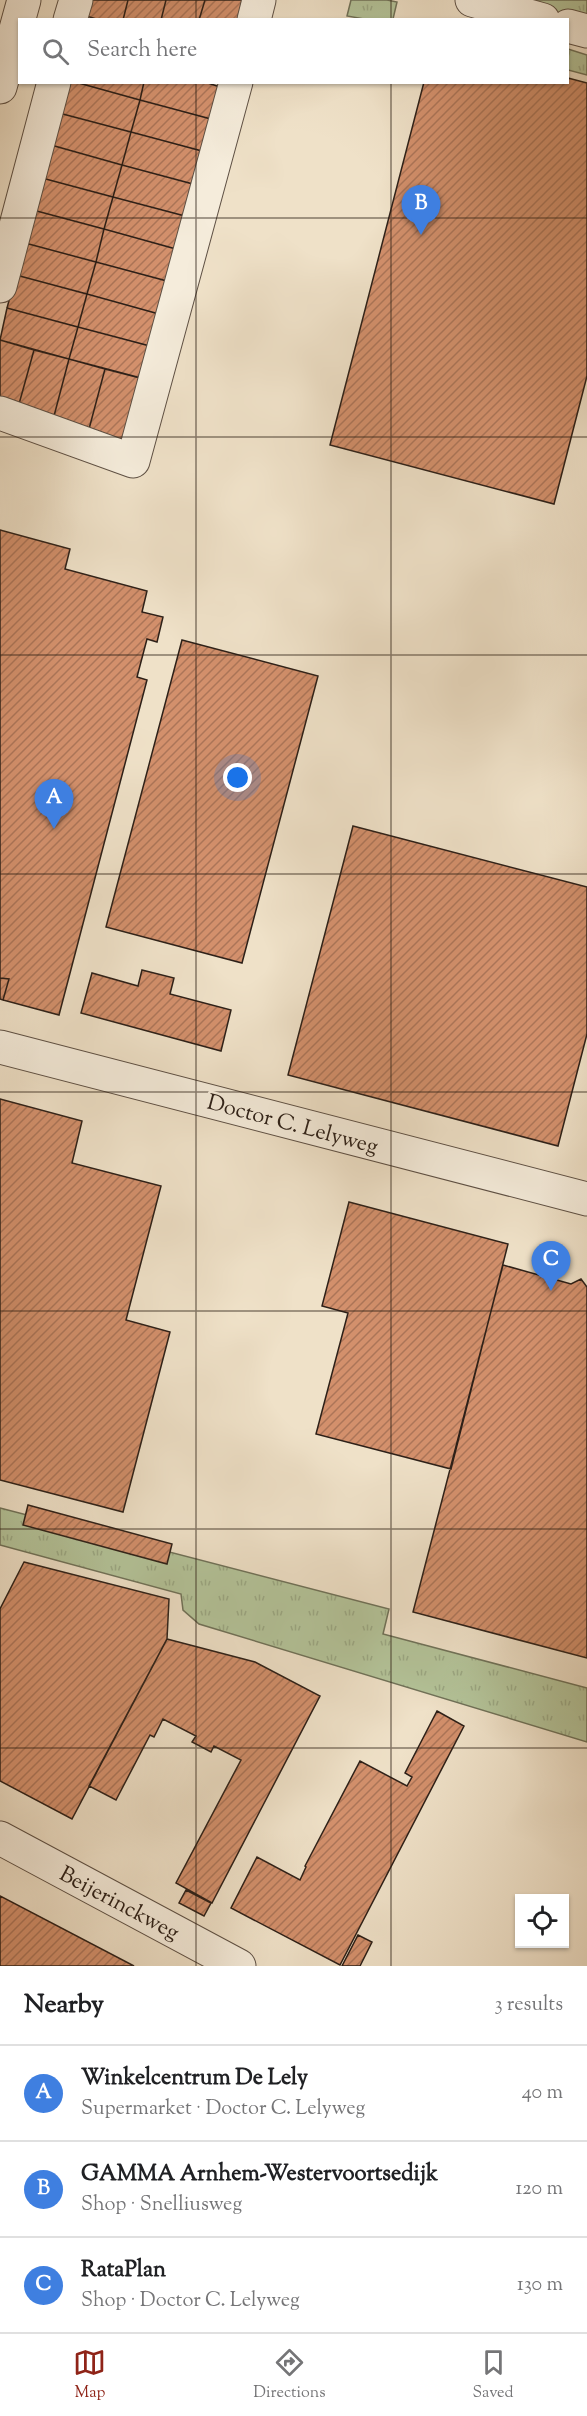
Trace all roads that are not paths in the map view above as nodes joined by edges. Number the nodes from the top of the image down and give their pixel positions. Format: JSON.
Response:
{"nodes":[{"id":1,"x":76,"y":0,"type":"edge"},
{"id":2,"x":259,"y":0,"type":"edge"},
{"id":3,"x":472,"y":0,"type":"edge"},
{"id":4,"x":14,"y":16,"type":"edge"},
{"id":5,"x":71,"y":18,"type":"edge"},
{"id":6,"x":254,"y":18,"type":"edge"},
{"id":7,"x":536,"y":18,"type":"edge"},
{"id":8,"x":569,"y":27,"type":"edge"},
{"id":9,"x":587,"y":32,"type":"edge"},
{"id":10,"x":53,"y":84,"type":"edge"},
{"id":11,"x":235,"y":84,"type":"edge"},
{"id":12,"x":0,"y":87,"type":"edge"},
{"id":13,"x":0,"y":286,"type":"edge"},
{"id":14,"x":0,"y":413,"type":"edge"},
{"id":15,"x":0,"y":1047,"type":"edge"},
{"id":16,"x":587,"y":1199,"type":"edge"},
{"id":17,"x":0,"y":1838,"type":"edge"},
{"id":18,"x":239,"y":1966,"type":"edge"}],
"edges":[{"from":1,"to":5,"type":"street"},
{"from":2,"to":6,"type":"street"},
{"from":3,"to":7,"type":"street"},
{"from":4,"to":12,"type":"street"},
{"from":8,"to":9,"type":"street"},
{"from":10,"to":13,"type":"street"},
{"from":11,"to":14,"type":"street"},
{"from":15,"to":16,"type":"street","name":"Doctor C. Lelyweg"},
{"from":17,"to":18,"type":"street","name":"Beijerinckweg"}]}
